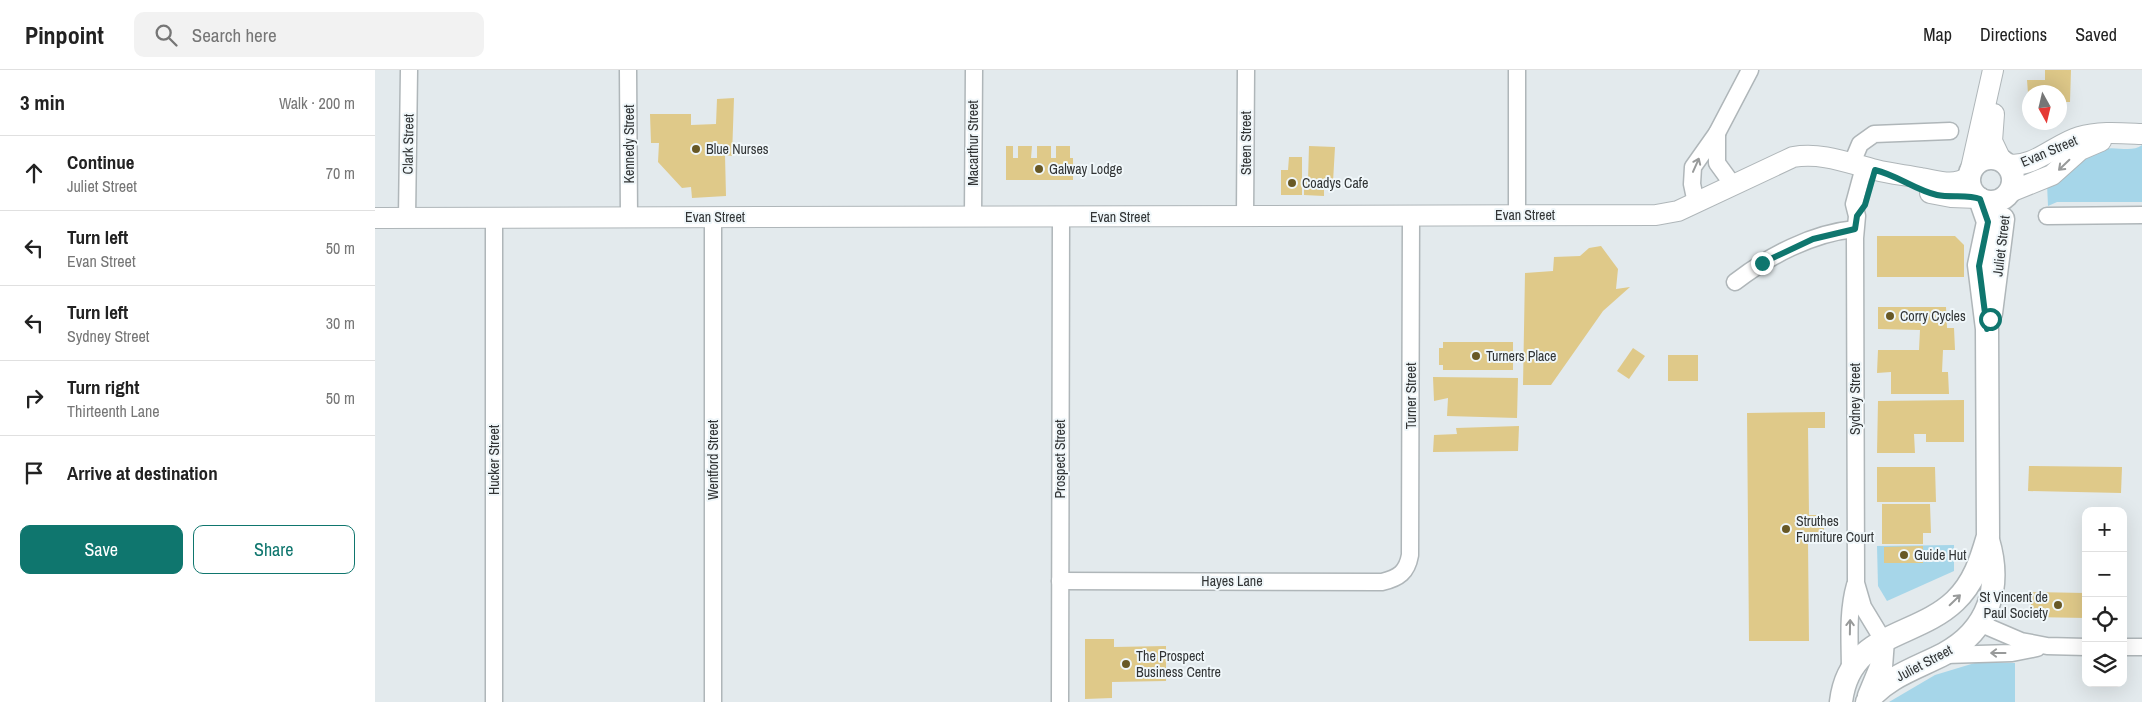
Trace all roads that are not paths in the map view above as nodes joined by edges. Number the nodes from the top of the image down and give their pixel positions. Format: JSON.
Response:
{"nodes":[{"id":1,"x":409,"y":70,"type":"edge"},
{"id":2,"x":628,"y":70,"type":"edge"},
{"id":3,"x":974,"y":70,"type":"edge"},
{"id":4,"x":1246,"y":70,"type":"edge"},
{"id":5,"x":1517,"y":70,"type":"edge"},
{"id":6,"x":1750,"y":70,"type":"edge"},
{"id":7,"x":1994,"y":70,"type":"edge"},
{"id":8,"x":1950,"y":131,"type":"dead end"},
{"id":9,"x":1717,"y":133,"type":"junction"},
{"id":10,"x":2122,"y":134,"type":"junction"},
{"id":11,"x":2142,"y":134,"type":"edge"},
{"id":12,"x":2004,"y":162,"type":"junction"},
{"id":13,"x":1869,"y":168,"type":"junction"},
{"id":14,"x":1969,"y":175,"type":"junction"},
{"id":15,"x":1733,"y":185,"type":"junction"},
{"id":16,"x":2010,"y":192,"type":"junction"},
{"id":17,"x":1979,"y":199,"type":"junction"},
{"id":18,"x":1696,"y":203,"type":"junction"},
{"id":19,"x":973,"y":216,"type":"junction"},
{"id":20,"x":1245,"y":216,"type":"junction"},
{"id":21,"x":1411,"y":216,"type":"junction"},
{"id":22,"x":1517,"y":216,"type":"junction"},
{"id":23,"x":2047,"y":216,"type":"dead end"},
{"id":24,"x":2142,"y":216,"type":"edge"},
{"id":25,"x":494,"y":217,"type":"junction"},
{"id":26,"x":629,"y":217,"type":"junction"},
{"id":27,"x":713,"y":217,"type":"junction"},
{"id":28,"x":1061,"y":217,"type":"junction"},
{"id":29,"x":375,"y":218,"type":"edge"},
{"id":30,"x":407,"y":218,"type":"junction"},
{"id":31,"x":1856,"y":223,"type":"junction"},
{"id":32,"x":1735,"y":282,"type":"dead end"},
{"id":33,"x":1987,"y":329,"type":"junction"},
{"id":34,"x":1987,"y":536,"type":"junction"},
{"id":35,"x":1402,"y":574,"type":"joint"},
{"id":36,"x":1060,"y":581,"type":"junction"},
{"id":37,"x":1856,"y":583,"type":"junction"},
{"id":38,"x":1979,"y":623,"type":"junction"},
{"id":39,"x":1890,"y":637,"type":"junction"},
{"id":40,"x":2047,"y":646,"type":"junction"},
{"id":41,"x":2082,"y":646,"type":"edge"},
{"id":42,"x":2127,"y":647,"type":"edge"},
{"id":43,"x":2142,"y":647,"type":"edge"},
{"id":44,"x":1942,"y":655,"type":"junction"},
{"id":45,"x":1850,"y":672,"type":"junction"},
{"id":46,"x":494,"y":702,"type":"edge"},
{"id":47,"x":713,"y":702,"type":"edge"},
{"id":48,"x":1060,"y":702,"type":"edge"},
{"id":49,"x":1841,"y":702,"type":"edge"},
{"id":50,"x":1866,"y":702,"type":"edge"}],
"edges":[{"from":1,"to":30,"type":"street","name":"Clark Street"},
{"from":2,"to":26,"type":"street","name":"Kennedy Street"},
{"from":3,"to":19,"type":"street","name":"Macarthur Street"},
{"from":4,"to":20,"type":"street","name":"Steen Street"},
{"from":5,"to":22,"type":"street"},
{"from":6,"to":9,"type":"street"},
{"from":7,"to":12,"type":"street"},
{"from":7,"to":14,"type":"street"},
{"from":8,"to":13,"type":"street"},
{"from":9,"to":15,"type":"street"},
{"from":18,"to":9,"type":"street","one_way":true},
{"from":10,"to":11,"type":"street","name":"Evan Street"},
{"from":10,"to":12,"type":"street","name":"Evan Street"},
{"from":10,"to":16,"type":"street","name":"Evan Street","one_way":true},
{"from":12,"to":14,"type":"main road"},
{"from":12,"to":16,"type":"main road"},
{"from":13,"to":14,"type":"street","name":"Evan Street"},
{"from":13,"to":15,"type":"street","name":"Evan Street"},
{"from":13,"to":17,"type":"street","name":"Evan Street"},
{"from":13,"to":31,"type":"street","name":"Sydney Street"},
{"from":14,"to":17,"type":"main road"},
{"from":15,"to":18,"type":"street","name":"Evan Street"},
{"from":16,"to":17,"type":"main road"},
{"from":16,"to":33,"type":"main road","name":"Juliet Street"},
{"from":17,"to":33,"type":"main road","name":"Juliet Street"},
{"from":18,"to":22,"type":"street","name":"Evan Street"},
{"from":19,"to":27,"type":"street","name":"Evan Street"},
{"from":19,"to":28,"type":"street","name":"Evan Street"},
{"from":20,"to":21,"type":"street","name":"Evan Street"},
{"from":20,"to":28,"type":"street","name":"Evan Street"},
{"from":21,"to":22,"type":"street","name":"Evan Street"},
{"from":21,"to":35,"type":"street","name":"Turner Street"},
{"from":23,"to":24,"type":"street"},
{"from":25,"to":26,"type":"street","name":"Evan Street"},
{"from":25,"to":30,"type":"street","name":"Evan Street"},
{"from":25,"to":46,"type":"street","name":"Hucker Street"},
{"from":26,"to":27,"type":"street","name":"Evan Street"},
{"from":27,"to":47,"type":"street","name":"Wentford Street"},
{"from":28,"to":36,"type":"street","name":"Prospect Street"},
{"from":29,"to":30,"type":"street","name":"Evan Street"},
{"from":31,"to":32,"type":"street"},
{"from":31,"to":37,"type":"street","name":"Sydney Street"},
{"from":33,"to":34,"type":"main road","name":"Juliet Street"},
{"from":34,"to":38,"type":"main road","name":"Juliet Street"},
{"from":39,"to":34,"type":"main road","name":"Juliet Street","one_way":true},
{"from":35,"to":36,"type":"street","name":"Hayes Lane"},
{"from":36,"to":48,"type":"street","name":"Prospect Street"},
{"from":37,"to":39,"type":"street"},
{"from":45,"to":37,"type":"street","one_way":true},
{"from":38,"to":39,"type":"main road"},
{"from":38,"to":40,"type":"street"},
{"from":38,"to":44,"type":"main road","name":"Juliet Street"},
{"from":39,"to":45,"type":"main road"},
{"from":39,"to":50,"type":"main road"},
{"from":40,"to":41,"type":"street"},
{"from":40,"to":44,"type":"street","one_way":true},
{"from":42,"to":43,"type":"street"},
{"from":44,"to":50,"type":"main road","name":"Juliet Street"},
{"from":45,"to":49,"type":"main road"}]}
